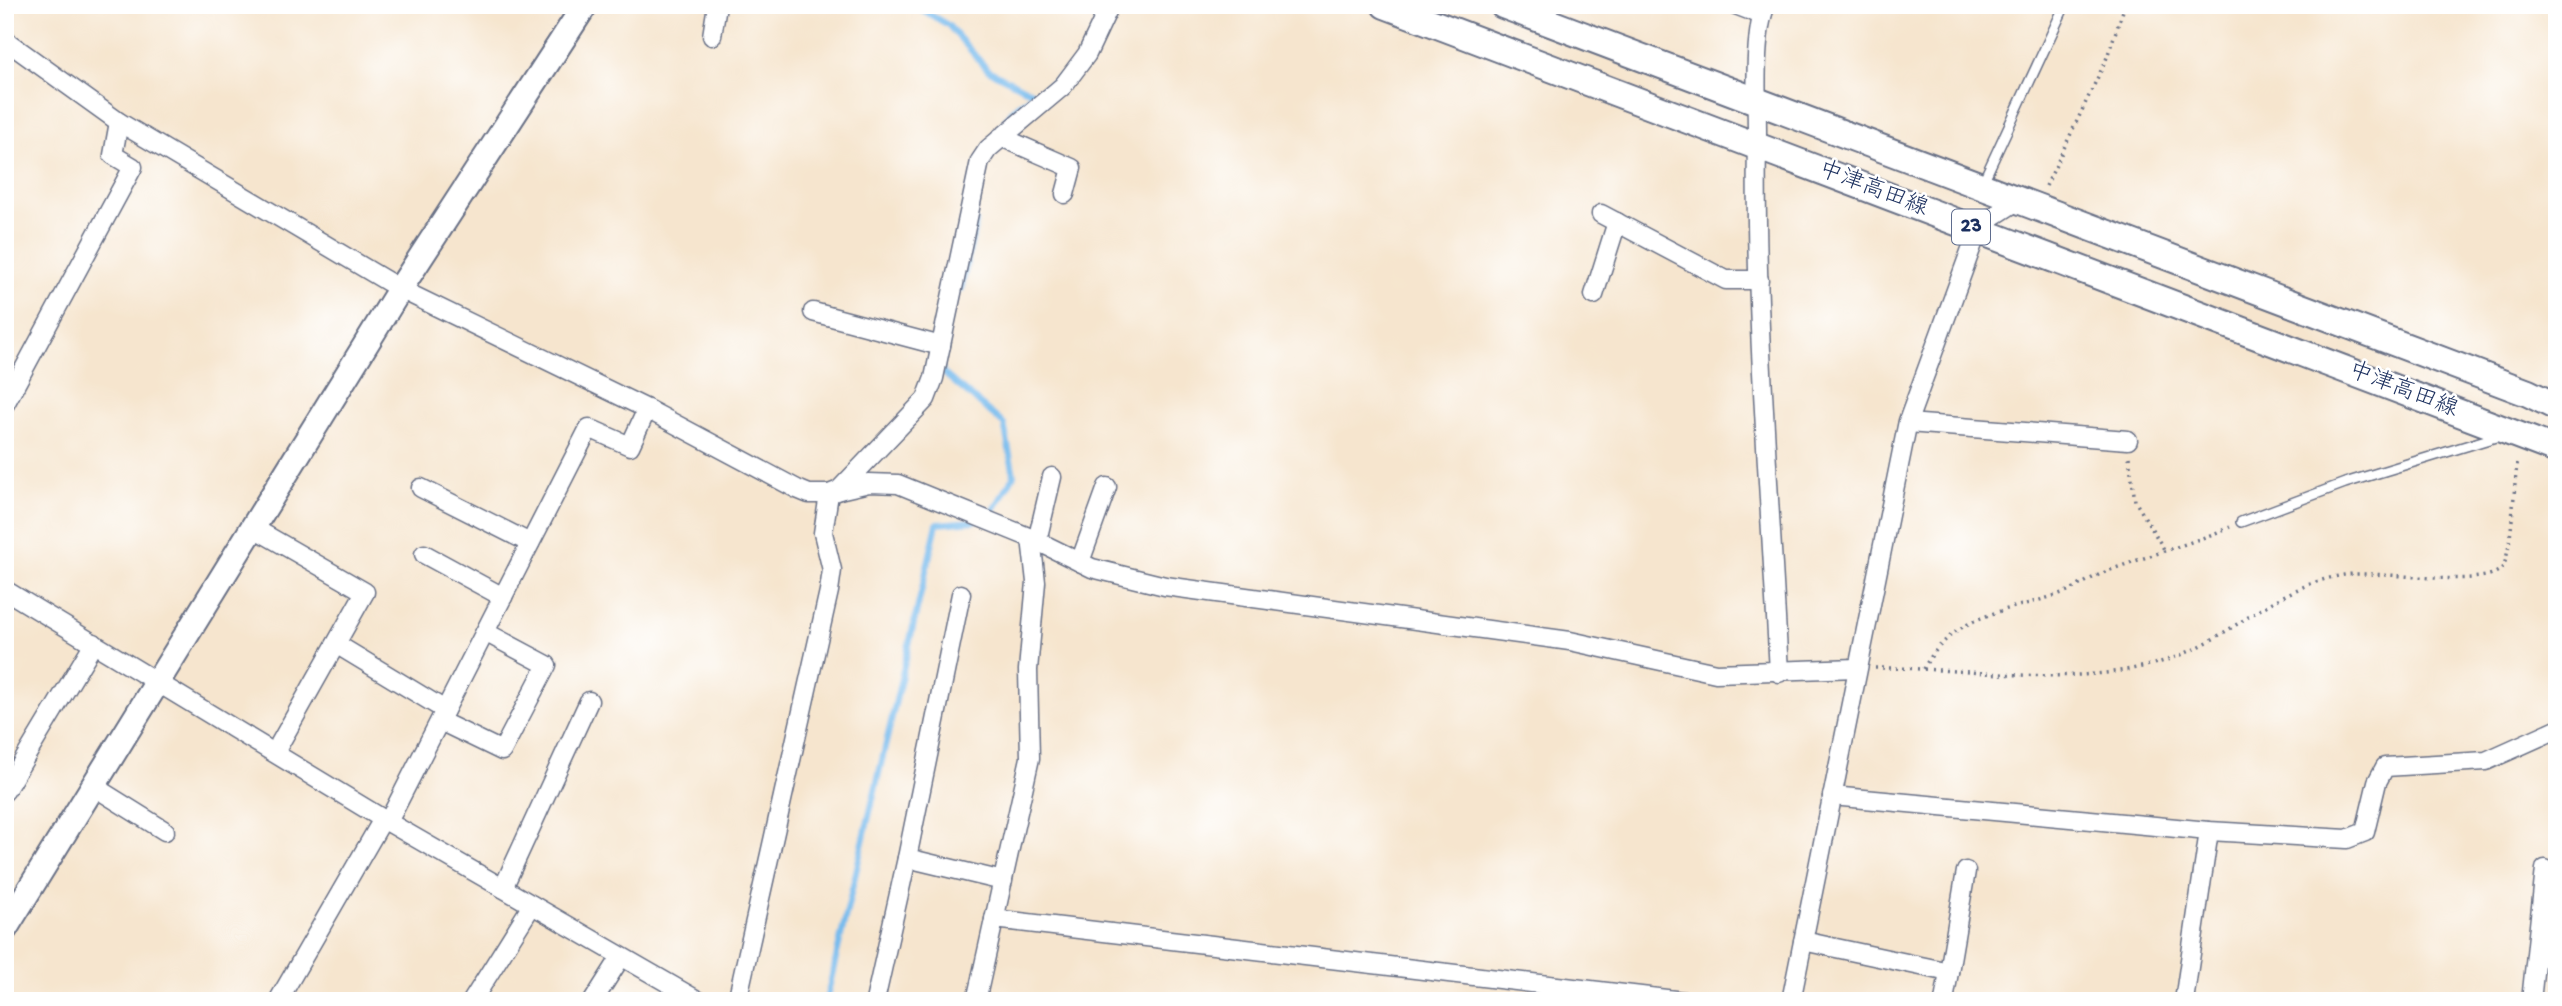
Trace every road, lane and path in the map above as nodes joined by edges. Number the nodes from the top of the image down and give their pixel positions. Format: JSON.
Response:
{"nodes":[{"id":1,"x":716,"y":5,"type":"edge"},
{"id":2,"x":1110,"y":5,"type":"edge"},
{"id":3,"x":1385,"y":5,"type":"edge"},
{"id":4,"x":1503,"y":5,"type":"edge"},
{"id":5,"x":1723,"y":5,"type":"edge"},
{"id":6,"x":2065,"y":5,"type":"edge"},
{"id":7,"x":2125,"y":5,"type":"edge"},
{"id":8,"x":581,"y":7,"type":"edge"},
{"id":9,"x":1764,"y":13,"type":"edge"},
{"id":10,"x":712,"y":36,"type":"dead end"},
{"id":11,"x":5,"y":40,"type":"edge"},
{"id":12,"x":1757,"y":101,"type":"junction"},
{"id":13,"x":119,"y":122,"type":"junction"},
{"id":14,"x":1001,"y":137,"type":"junction"},
{"id":15,"x":1756,"y":146,"type":"junction"},
{"id":16,"x":1982,"y":186,"type":"junction"},
{"id":17,"x":1065,"y":194,"type":"dead end"},
{"id":18,"x":2028,"y":204,"type":"junction"},
{"id":19,"x":1601,"y":214,"type":"dead end"},
{"id":20,"x":1617,"y":222,"type":"junction"},
{"id":21,"x":1978,"y":230,"type":"junction"},
{"id":22,"x":1759,"y":280,"type":"junction"},
{"id":23,"x":400,"y":289,"type":"junction"},
{"id":24,"x":1594,"y":295,"type":"dead end"},
{"id":25,"x":813,"y":312,"type":"dead end"},
{"id":26,"x":941,"y":346,"type":"junction"},
{"id":27,"x":2528,"y":393,"type":"junction"},
{"id":28,"x":2557,"y":402,"type":"edge"},
{"id":29,"x":5,"y":404,"type":"edge"},
{"id":30,"x":2557,"y":407,"type":"edge"},
{"id":31,"x":647,"y":409,"type":"junction"},
{"id":32,"x":1908,"y":423,"type":"junction"},
{"id":33,"x":2518,"y":435,"type":"junction"},
{"id":34,"x":2128,"y":440,"type":"joint"},
{"id":35,"x":878,"y":450,"type":"junction"},
{"id":36,"x":2557,"y":450,"type":"edge"},
{"id":37,"x":1052,"y":477,"type":"dead end"},
{"id":38,"x":898,"y":484,"type":"junction"},
{"id":39,"x":421,"y":488,"type":"dead end"},
{"id":40,"x":1107,"y":488,"type":"dead end"},
{"id":41,"x":834,"y":492,"type":"junction"},
{"id":42,"x":2241,"y":522,"type":"joint"},
{"id":43,"x":252,"y":527,"type":"junction"},
{"id":44,"x":1034,"y":539,"type":"junction"},
{"id":45,"x":530,"y":543,"type":"junction"},
{"id":46,"x":2165,"y":551,"type":"junction"},
{"id":47,"x":424,"y":554,"type":"dead end"},
{"id":48,"x":1080,"y":562,"type":"junction"},
{"id":49,"x":5,"y":590,"type":"edge"},
{"id":50,"x":961,"y":594,"type":"dead end"},
{"id":51,"x":503,"y":597,"type":"junction"},
{"id":52,"x":485,"y":632,"type":"junction"},
{"id":53,"x":94,"y":643,"type":"junction"},
{"id":54,"x":336,"y":644,"type":"junction"},
{"id":55,"x":1857,"y":668,"type":"junction"},
{"id":56,"x":1923,"y":669,"type":"junction"},
{"id":57,"x":1779,"y":673,"type":"junction"},
{"id":58,"x":157,"y":680,"type":"junction"},
{"id":59,"x":589,"y":701,"type":"dead end"},
{"id":60,"x":442,"y":715,"type":"junction"},
{"id":61,"x":2557,"y":729,"type":"edge"},
{"id":62,"x":275,"y":752,"type":"junction"},
{"id":63,"x":93,"y":786,"type":"junction"},
{"id":64,"x":5,"y":791,"type":"edge"},
{"id":65,"x":1832,"y":796,"type":"junction"},
{"id":66,"x":386,"y":820,"type":"junction"},
{"id":67,"x":165,"y":831,"type":"dead end"},
{"id":68,"x":2209,"y":831,"type":"junction"},
{"id":69,"x":907,"y":858,"type":"junction"},
{"id":70,"x":2545,"y":869,"type":"dead end"},
{"id":71,"x":1966,"y":871,"type":"dead end"},
{"id":72,"x":1003,"y":881,"type":"junction"},
{"id":73,"x":503,"y":888,"type":"junction"},
{"id":74,"x":532,"y":905,"type":"junction"},
{"id":75,"x":995,"y":919,"type":"junction"},
{"id":76,"x":5,"y":929,"type":"edge"},
{"id":77,"x":1803,"y":941,"type":"junction"},
{"id":78,"x":621,"y":957,"type":"junction"},
{"id":79,"x":1949,"y":972,"type":"junction"},
{"id":80,"x":278,"y":1001,"type":"edge"},
{"id":81,"x":472,"y":1001,"type":"edge"},
{"id":82,"x":593,"y":1001,"type":"edge"},
{"id":83,"x":699,"y":1001,"type":"edge"},
{"id":84,"x":737,"y":1001,"type":"edge"},
{"id":85,"x":875,"y":1001,"type":"edge"},
{"id":86,"x":976,"y":1001,"type":"edge"},
{"id":87,"x":1683,"y":1001,"type":"edge"},
{"id":88,"x":1791,"y":1001,"type":"edge"},
{"id":89,"x":1944,"y":1001,"type":"edge"},
{"id":90,"x":2184,"y":1001,"type":"edge"},
{"id":91,"x":2531,"y":1001,"type":"edge"}],
"edges":[{"from":1,"to":10,"type":"street"},
{"from":2,"to":14,"type":"street"},
{"from":3,"to":15,"type":"main road","name":"中津高田線","number":"23"},
{"from":4,"to":12,"type":"main road","name":"中津高田線","number":"23"},
{"from":5,"to":9,"type":"lane"},
{"from":6,"to":16,"type":"lane"},
{"from":7,"to":18,"type":"path"},
{"from":8,"to":23,"type":"street"},
{"from":9,"to":12,"type":"street"},
{"from":11,"to":13,"type":"street"},
{"from":12,"to":15,"type":"street"},
{"from":12,"to":16,"type":"main road","name":"中津高田線","number":"23"},
{"from":13,"to":23,"type":"street"},
{"from":13,"to":29,"type":"street"},
{"from":14,"to":17,"type":"street"},
{"from":14,"to":26,"type":"street"},
{"from":15,"to":21,"type":"main road","name":"中津高田線","number":"23"},
{"from":15,"to":22,"type":"street"},
{"from":16,"to":18,"type":"main road","name":"中津高田線","number":"23"},
{"from":18,"to":21,"type":"street"},
{"from":18,"to":27,"type":"main road","name":"中津高田線","number":"23"},
{"from":19,"to":20,"type":"street"},
{"from":20,"to":22,"type":"street"},
{"from":20,"to":24,"type":"street"},
{"from":21,"to":32,"type":"street"},
{"from":21,"to":33,"type":"main road","name":"中津高田線","number":"23"},
{"from":22,"to":57,"type":"street"},
{"from":23,"to":31,"type":"street"},
{"from":23,"to":43,"type":"street"},
{"from":25,"to":26,"type":"street"},
{"from":26,"to":35,"type":"street"},
{"from":27,"to":28,"type":"street"},
{"from":27,"to":30,"type":"main road","name":"中津高田線","number":"23"},
{"from":31,"to":41,"type":"street"},
{"from":31,"to":45,"type":"street"},
{"from":32,"to":34,"type":"street"},
{"from":32,"to":55,"type":"street"},
{"from":33,"to":36,"type":"main road","name":"中津高田線","number":"23"},
{"from":33,"to":42,"type":"lane"},
{"from":33,"to":56,"type":"path"},
{"from":34,"to":46,"type":"path"},
{"from":35,"to":38,"type":"street"},
{"from":35,"to":41,"type":"street"},
{"from":37,"to":44,"type":"street"},
{"from":38,"to":41,"type":"street"},
{"from":38,"to":44,"type":"street"},
{"from":39,"to":45,"type":"street"},
{"from":40,"to":48,"type":"street"},
{"from":41,"to":84,"type":"street"},
{"from":42,"to":46,"type":"path"},
{"from":43,"to":54,"type":"street"},
{"from":43,"to":58,"type":"street"},
{"from":44,"to":48,"type":"street"},
{"from":44,"to":72,"type":"street"},
{"from":45,"to":51,"type":"street"},
{"from":46,"to":56,"type":"path"},
{"from":47,"to":51,"type":"street"},
{"from":48,"to":57,"type":"street"},
{"from":49,"to":53,"type":"street"},
{"from":50,"to":69,"type":"street"},
{"from":51,"to":52,"type":"street"},
{"from":52,"to":60,"type":"street"},
{"from":52,"to":60,"type":"street"},
{"from":53,"to":58,"type":"street"},
{"from":53,"to":64,"type":"street"},
{"from":54,"to":60,"type":"street"},
{"from":54,"to":62,"type":"street"},
{"from":55,"to":56,"type":"path"},
{"from":55,"to":57,"type":"street"},
{"from":55,"to":65,"type":"street"},
{"from":58,"to":62,"type":"street"},
{"from":58,"to":63,"type":"street"},
{"from":59,"to":73,"type":"street"},
{"from":60,"to":66,"type":"street"},
{"from":61,"to":68,"type":"street"},
{"from":62,"to":66,"type":"street"},
{"from":63,"to":67,"type":"street"},
{"from":63,"to":76,"type":"street"},
{"from":65,"to":68,"type":"street"},
{"from":65,"to":77,"type":"street"},
{"from":66,"to":73,"type":"street"},
{"from":66,"to":80,"type":"street"},
{"from":68,"to":90,"type":"street"},
{"from":69,"to":72,"type":"street"},
{"from":69,"to":85,"type":"street"},
{"from":70,"to":91,"type":"street"},
{"from":71,"to":79,"type":"street"},
{"from":72,"to":75,"type":"street"},
{"from":73,"to":74,"type":"street"},
{"from":74,"to":78,"type":"street"},
{"from":74,"to":81,"type":"street"},
{"from":75,"to":86,"type":"street"},
{"from":75,"to":87,"type":"street"},
{"from":77,"to":79,"type":"street"},
{"from":77,"to":88,"type":"street"},
{"from":78,"to":82,"type":"street"},
{"from":78,"to":83,"type":"street"},
{"from":79,"to":89,"type":"street"}]}
